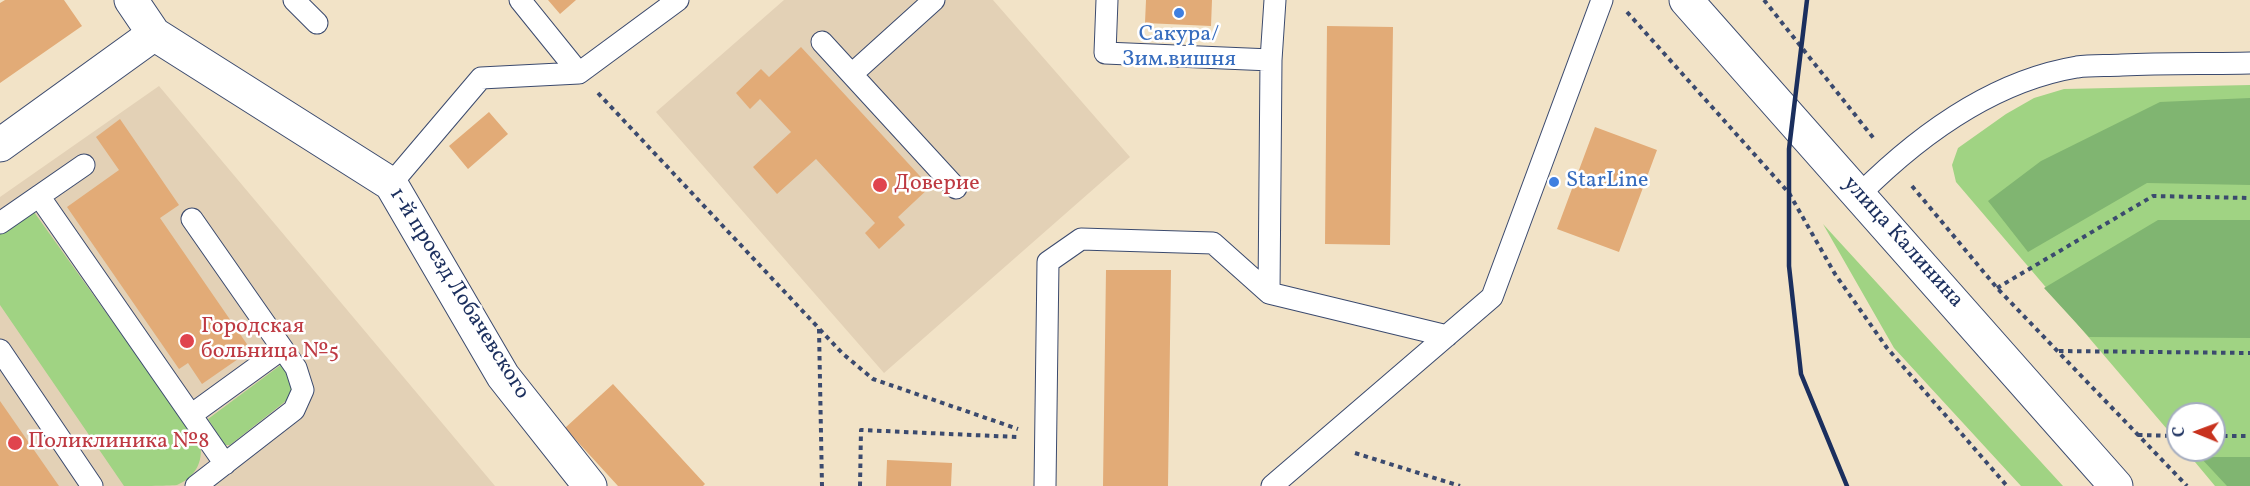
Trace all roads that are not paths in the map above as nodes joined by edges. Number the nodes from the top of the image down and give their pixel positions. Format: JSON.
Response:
{"nodes":[{"id":1,"x":131,"y":0,"type":"edge"},
{"id":2,"x":294,"y":0,"type":"edge"},
{"id":3,"x":520,"y":0,"type":"edge"},
{"id":4,"x":678,"y":0,"type":"edge"},
{"id":5,"x":934,"y":0,"type":"edge"},
{"id":6,"x":1107,"y":0,"type":"edge"},
{"id":7,"x":1275,"y":0,"type":"edge"},
{"id":8,"x":1602,"y":0,"type":"edge"},
{"id":9,"x":1686,"y":0,"type":"edge"},
{"id":10,"x":317,"y":23,"type":"dead end"},
{"id":11,"x":154,"y":34,"type":"junction"},
{"id":12,"x":822,"y":42,"type":"dead end"},
{"id":13,"x":1271,"y":60,"type":"junction"},
{"id":14,"x":2250,"y":63,"type":"edge"},
{"id":15,"x":579,"y":73,"type":"junction"},
{"id":16,"x":852,"y":74,"type":"junction"},
{"id":17,"x":0,"y":145,"type":"edge"},
{"id":18,"x":84,"y":165,"type":"dead end"},
{"id":19,"x":391,"y":184,"type":"junction"},
{"id":20,"x":956,"y":188,"type":"dead end"},
{"id":21,"x":1860,"y":195,"type":"junction"},
{"id":22,"x":39,"y":196,"type":"junction"},
{"id":23,"x":192,"y":219,"type":"dead end"},
{"id":24,"x":0,"y":223,"type":"edge"},
{"id":25,"x":1269,"y":293,"type":"junction"},
{"id":26,"x":1447,"y":336,"type":"junction"},
{"id":27,"x":282,"y":349,"type":"junction"},
{"id":28,"x":0,"y":350,"type":"edge"},
{"id":29,"x":191,"y":415,"type":"junction"},
{"id":30,"x":225,"y":464,"type":"junction"},
{"id":31,"x":92,"y":486,"type":"edge"},
{"id":32,"x":196,"y":486,"type":"edge"},
{"id":33,"x":590,"y":486,"type":"edge"},
{"id":34,"x":1045,"y":486,"type":"edge"},
{"id":35,"x":1272,"y":486,"type":"edge"},
{"id":36,"x":2116,"y":486,"type":"edge"}],
"edges":[{"from":1,"to":11,"type":"street","name":"1-й проезд Лобачевского"},
{"from":2,"to":10,"type":"lane"},
{"from":3,"to":15,"type":"lane"},
{"from":4,"to":15,"type":"lane"},
{"from":5,"to":16,"type":"lane"},
{"from":6,"to":13,"type":"lane"},
{"from":7,"to":13,"type":"lane"},
{"from":8,"to":26,"type":"lane"},
{"from":9,"to":21,"type":"street","name":"улица Калинина"},
{"from":11,"to":17,"type":"street"},
{"from":11,"to":19,"type":"street","name":"1-й проезд Лобачевского"},
{"from":12,"to":16,"type":"lane"},
{"from":13,"to":25,"type":"lane"},
{"from":14,"to":21,"type":"lane"},
{"from":15,"to":19,"type":"lane"},
{"from":16,"to":20,"type":"lane"},
{"from":18,"to":22,"type":"lane"},
{"from":19,"to":33,"type":"street","name":"1-й проезд Лобачевского"},
{"from":21,"to":36,"type":"street","name":"улица Калинина"},
{"from":22,"to":24,"type":"lane"},
{"from":22,"to":29,"type":"lane"},
{"from":23,"to":27,"type":"lane"},
{"from":25,"to":26,"type":"lane"},
{"from":25,"to":34,"type":"lane"},
{"from":26,"to":35,"type":"lane"},
{"from":27,"to":29,"type":"lane"},
{"from":27,"to":30,"type":"lane"},
{"from":28,"to":31,"type":"lane"},
{"from":29,"to":30,"type":"lane"},
{"from":30,"to":32,"type":"lane"}]}
